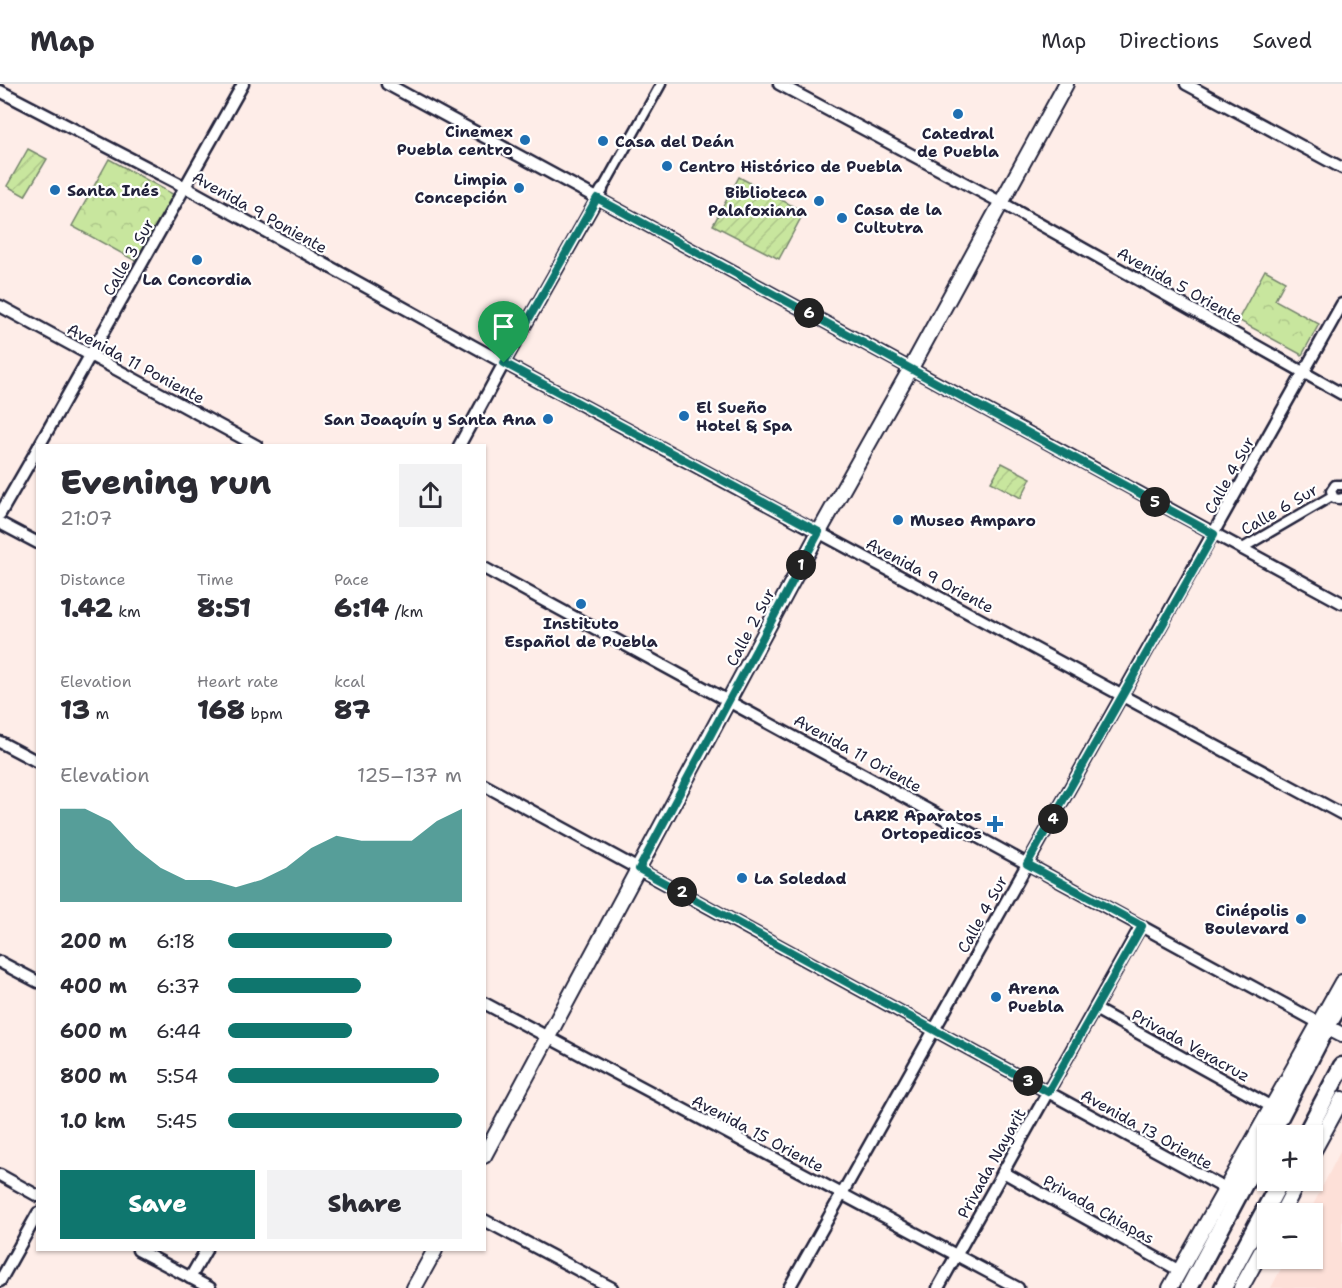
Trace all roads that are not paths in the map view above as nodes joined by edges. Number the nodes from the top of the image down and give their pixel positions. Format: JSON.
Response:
{"nodes":[{"id":1,"x":243,"y":84,"type":"edge"},
{"id":2,"x":387,"y":84,"type":"edge"},
{"id":3,"x":661,"y":84,"type":"edge"},
{"id":4,"x":779,"y":84,"type":"edge"},
{"id":5,"x":1066,"y":84,"type":"edge"},
{"id":6,"x":1186,"y":84,"type":"edge"},
{"id":7,"x":0,"y":91,"type":"edge"},
{"id":8,"x":1342,"y":168,"type":"edge"},
{"id":9,"x":185,"y":188,"type":"junction"},
{"id":10,"x":599,"y":194,"type":"junction"},
{"id":11,"x":1002,"y":203,"type":"junction"},
{"id":12,"x":1342,"y":304,"type":"edge"},
{"id":13,"x":0,"y":306,"type":"edge"},
{"id":14,"x":90,"y":356,"type":"junction"},
{"id":15,"x":504,"y":363,"type":"junction"},
{"id":16,"x":911,"y":368,"type":"junction"},
{"id":17,"x":1304,"y":372,"type":"junction"},
{"id":18,"x":1342,"y":394,"type":"edge"},
{"id":19,"x":40,"y":444,"type":"edge"},
{"id":20,"x":253,"y":444,"type":"edge"},
{"id":21,"x":460,"y":444,"type":"edge"},
{"id":22,"x":36,"y":451,"type":"edge"},
{"id":23,"x":1342,"y":485,"type":"edge"},
{"id":24,"x":1332,"y":496,"type":"junction"},
{"id":25,"x":1342,"y":498,"type":"edge"},
{"id":26,"x":0,"y":514,"type":"edge"},
{"id":27,"x":0,"y":523,"type":"edge"},
{"id":28,"x":819,"y":532,"type":"junction"},
{"id":29,"x":1214,"y":534,"type":"junction"},
{"id":30,"x":36,"y":542,"type":"edge"},
{"id":31,"x":1241,"y":549,"type":"junction"},
{"id":32,"x":486,"y":569,"type":"edge"},
{"id":33,"x":1342,"y":603,"type":"edge"},
{"id":34,"x":1122,"y":695,"type":"junction"},
{"id":35,"x":729,"y":702,"type":"junction"},
{"id":36,"x":0,"y":742,"type":"edge"},
{"id":37,"x":36,"y":761,"type":"edge"},
{"id":38,"x":486,"y":786,"type":"edge"},
{"id":39,"x":1342,"y":813,"type":"edge"},
{"id":40,"x":1027,"y":864,"type":"junction"},
{"id":41,"x":639,"y":869,"type":"junction"},
{"id":42,"x":1142,"y":926,"type":"junction"},
{"id":43,"x":0,"y":962,"type":"edge"},
{"id":44,"x":36,"y":981,"type":"edge"},
{"id":45,"x":1342,"y":982,"type":"edge"},
{"id":46,"x":1342,"y":1001,"type":"edge"},
{"id":47,"x":486,"y":1004,"type":"edge"},
{"id":48,"x":1095,"y":1010,"type":"junction"},
{"id":49,"x":1323,"y":1025,"type":"junction"},
{"id":50,"x":934,"y":1029,"type":"junction"},
{"id":51,"x":1342,"y":1035,"type":"edge"},
{"id":52,"x":548,"y":1038,"type":"junction"},
{"id":53,"x":1342,"y":1066,"type":"edge"},
{"id":54,"x":1048,"y":1092,"type":"junction"},
{"id":55,"x":1342,"y":1099,"type":"edge"},
{"id":56,"x":1272,"y":1107,"type":"junction"},
{"id":57,"x":1274,"y":1125,"type":"edge"},
{"id":58,"x":1311,"y":1125,"type":"edge"},
{"id":59,"x":1323,"y":1134,"type":"edge"},
{"id":60,"x":486,"y":1152,"type":"edge"},
{"id":61,"x":1257,"y":1158,"type":"edge"},
{"id":62,"x":1003,"y":1172,"type":"junction"},
{"id":63,"x":0,"y":1175,"type":"edge"},
{"id":64,"x":1226,"y":1189,"type":"junction"},
{"id":65,"x":1275,"y":1191,"type":"edge"},
{"id":66,"x":842,"y":1194,"type":"junction"},
{"id":67,"x":36,"y":1195,"type":"edge"},
{"id":68,"x":36,"y":1217,"type":"edge"},
{"id":69,"x":486,"y":1221,"type":"edge"},
{"id":70,"x":140,"y":1251,"type":"edge"},
{"id":71,"x":205,"y":1251,"type":"edge"},
{"id":72,"x":434,"y":1251,"type":"edge"},
{"id":73,"x":956,"y":1255,"type":"junction"},
{"id":74,"x":1257,"y":1259,"type":"edge"},
{"id":75,"x":1180,"y":1272,"type":"junction"},
{"id":76,"x":190,"y":1278,"type":"junction"},
{"id":77,"x":0,"y":1281,"type":"edge"},
{"id":78,"x":210,"y":1288,"type":"edge"},
{"id":79,"x":414,"y":1288,"type":"edge"},
{"id":80,"x":612,"y":1288,"type":"edge"},
{"id":81,"x":789,"y":1288,"type":"edge"},
{"id":82,"x":938,"y":1288,"type":"edge"},
{"id":83,"x":1018,"y":1288,"type":"edge"},
{"id":84,"x":1170,"y":1288,"type":"edge"},
{"id":85,"x":1190,"y":1288,"type":"edge"},
{"id":86,"x":1223,"y":1288,"type":"edge"},
{"id":87,"x":1241,"y":1288,"type":"edge"}],
"edges":[{"from":1,"to":9,"type":"street","name":"Calle 3 Sur"},
{"from":2,"to":10,"type":"street"},
{"from":3,"to":10,"type":"street"},
{"from":4,"to":11,"type":"street","name":"Avenida 5 Oriente"},
{"from":5,"to":11,"type":"street","name":"Calle 2 Sur"},
{"from":6,"to":8,"type":"street"},
{"from":7,"to":9,"type":"street","name":"Avenida 9 Poniente"},
{"from":9,"to":14,"type":"street","name":"Calle 3 Sur"},
{"from":9,"to":15,"type":"street","name":"Avenida 9 Poniente"},
{"from":10,"to":15,"type":"street"},
{"from":10,"to":16,"type":"street"},
{"from":11,"to":16,"type":"street","name":"Calle 2 Sur"},
{"from":11,"to":17,"type":"street","name":"Avenida 5 Oriente"},
{"from":12,"to":17,"type":"street","name":"Calle 4 Sur"},
{"from":13,"to":14,"type":"street","name":"Avenida 11 Poniente"},
{"from":14,"to":19,"type":"street","name":"Calle 3 Sur"},
{"from":14,"to":20,"type":"street","name":"Avenida 11 Poniente"},
{"from":15,"to":21,"type":"street"},
{"from":15,"to":28,"type":"street","name":"Avenida 9 Oriente"},
{"from":16,"to":28,"type":"street","name":"Calle 2 Sur"},
{"from":16,"to":29,"type":"street"},
{"from":17,"to":18,"type":"street","name":"Avenida 5 Oriente"},
{"from":17,"to":29,"type":"street","name":"Calle 4 Sur"},
{"from":22,"to":26,"type":"street","name":"Calle 3 Sur"},
{"from":23,"to":24,"type":"street","name":"Calle 6 Sur"},
{"from":24,"to":25,"type":"street","name":"Calle 6 Sur"},
{"from":24,"to":31,"type":"street","name":"Calle 6 Sur"},
{"from":27,"to":30,"type":"street"},
{"from":28,"to":34,"type":"street","name":"Avenida 9 Oriente"},
{"from":28,"to":35,"type":"street","name":"Calle 2 Sur"},
{"from":29,"to":31,"type":"street"},
{"from":29,"to":34,"type":"street","name":"Calle 4 Sur"},
{"from":31,"to":33,"type":"street"},
{"from":32,"to":35,"type":"street","name":"Avenida 11 Oriente"},
{"from":34,"to":39,"type":"street","name":"Avenida 9 Oriente"},
{"from":34,"to":40,"type":"street","name":"Calle 4 Sur"},
{"from":35,"to":40,"type":"street","name":"Avenida 11 Oriente"},
{"from":35,"to":41,"type":"street","name":"Calle 2 Sur"},
{"from":36,"to":37,"type":"street"},
{"from":38,"to":41,"type":"street","name":"Avenida 13 Oriente"},
{"from":40,"to":42,"type":"street","name":"Avenida 11 Oriente"},
{"from":40,"to":50,"type":"street","name":"Calle 4 Sur"},
{"from":41,"to":50,"type":"street","name":"Avenida 13 Oriente"},
{"from":41,"to":52,"type":"street","name":"Calle 2 Sur"},
{"from":42,"to":48,"type":"street","name":"Privada Nayarit"},
{"from":42,"to":49,"type":"street","name":"Avenida 11 Oriente"},
{"from":43,"to":44,"type":"street"},
{"from":45,"to":49,"type":"street"},
{"from":46,"to":49,"type":"main road"},
{"from":47,"to":52,"type":"street","name":"Avenida 15 Oriente"},
{"from":48,"to":54,"type":"street","name":"Privada Nayarit"},
{"from":48,"to":56,"type":"street","name":"Privada Veracruz"},
{"from":49,"to":51,"type":"street","name":"Avenida 11 Oriente"},
{"from":49,"to":56,"type":"street"},
{"from":49,"to":57,"type":"main road"},
{"from":50,"to":54,"type":"street","name":"Avenida 13 Oriente"},
{"from":50,"to":66,"type":"street","name":"Calle 4 Sur"},
{"from":52,"to":60,"type":"street","name":"Calle 2 Sur"},
{"from":52,"to":66,"type":"street","name":"Avenida 15 Oriente"},
{"from":53,"to":58,"type":"main road"},
{"from":54,"to":62,"type":"street","name":"Privada Nayarit"},
{"from":54,"to":64,"type":"street","name":"Avenida 13 Oriente"},
{"from":55,"to":59,"type":"street"},
{"from":56,"to":64,"type":"street"},
{"from":61,"to":85,"type":"main road"},
{"from":62,"to":73,"type":"street","name":"Privada Nayarit"},
{"from":62,"to":75,"type":"street","name":"Privada Chiapas"},
{"from":63,"to":67,"type":"street"},
{"from":64,"to":75,"type":"street"},
{"from":65,"to":86,"type":"main road"},
{"from":66,"to":73,"type":"street","name":"Avenida 15 Oriente"},
{"from":66,"to":81,"type":"street","name":"Calle 4 Sur"},
{"from":68,"to":77,"type":"street"},
{"from":69,"to":80,"type":"street"},
{"from":70,"to":76,"type":"street"},
{"from":71,"to":76,"type":"street"},
{"from":72,"to":79,"type":"street"},
{"from":73,"to":82,"type":"street","name":"Privada Nayarit"},
{"from":73,"to":83,"type":"street","name":"Avenida 15 Oriente"},
{"from":74,"to":87,"type":"street"},
{"from":75,"to":84,"type":"street"},
{"from":76,"to":78,"type":"street"}]}
